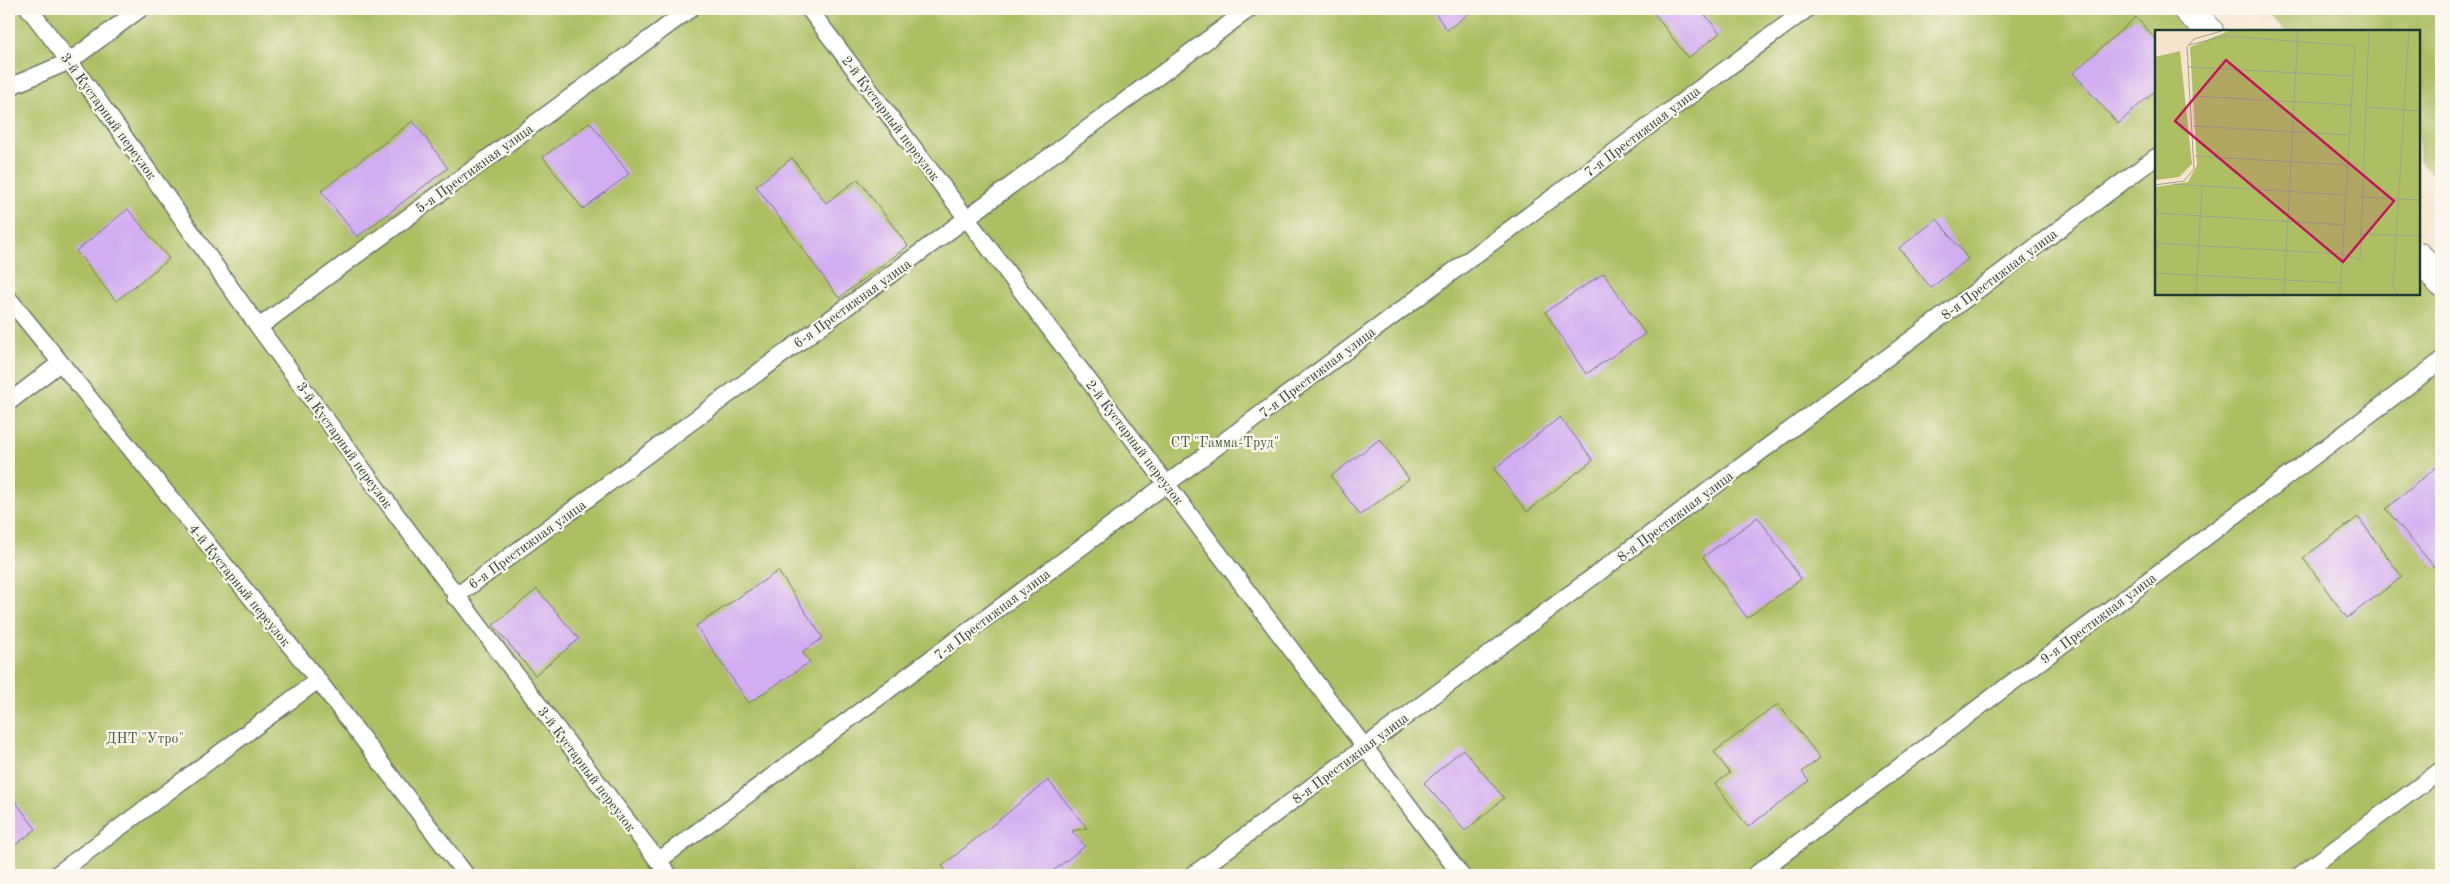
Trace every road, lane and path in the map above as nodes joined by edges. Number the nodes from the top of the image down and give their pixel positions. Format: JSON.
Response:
{"nodes":[{"id":1,"x":29,"y":9,"type":"edge"},
{"id":2,"x":140,"y":9,"type":"edge"},
{"id":3,"x":690,"y":9,"type":"edge"},
{"id":4,"x":809,"y":9,"type":"edge"},
{"id":5,"x":1249,"y":9,"type":"edge"},
{"id":6,"x":1807,"y":9,"type":"edge"},
{"id":7,"x":2187,"y":9,"type":"edge"},
{"id":8,"x":2208,"y":30,"type":"edge"},
{"id":9,"x":70,"y":61,"type":"junction"},
{"id":10,"x":9,"y":87,"type":"edge"},
{"id":11,"x":2155,"y":158,"type":"edge"},
{"id":12,"x":967,"y":218,"type":"junction"},
{"id":13,"x":2420,"y":258,"type":"edge"},
{"id":14,"x":2441,"y":282,"type":"edge"},
{"id":15,"x":9,"y":299,"type":"edge"},
{"id":16,"x":259,"y":327,"type":"junction"},
{"id":17,"x":2441,"y":361,"type":"edge"},
{"id":18,"x":60,"y":362,"type":"junction"},
{"id":19,"x":9,"y":402,"type":"edge"},
{"id":20,"x":1166,"y":484,"type":"junction"},
{"id":21,"x":455,"y":597,"type":"junction"},
{"id":22,"x":318,"y":680,"type":"junction"},
{"id":23,"x":1364,"y":748,"type":"junction"},
{"id":24,"x":2441,"y":770,"type":"edge"},
{"id":25,"x":658,"y":861,"type":"junction"},
{"id":26,"x":56,"y":875,"type":"edge"},
{"id":27,"x":466,"y":875,"type":"edge"},
{"id":28,"x":669,"y":875,"type":"edge"},
{"id":29,"x":1194,"y":875,"type":"edge"},
{"id":30,"x":1461,"y":875,"type":"edge"},
{"id":31,"x":1755,"y":875,"type":"edge"},
{"id":32,"x":2300,"y":875,"type":"edge"}],
"edges":[{"from":1,"to":9,"type":"lane","name":"3-й Кустарный переулок"},
{"from":2,"to":9,"type":"lane"},
{"from":3,"to":16,"type":"lane","name":"5-я Престижная улица"},
{"from":4,"to":12,"type":"lane","name":"2-й Кустарный переулок"},
{"from":5,"to":12,"type":"lane","name":"6-я Престижная улица"},
{"from":6,"to":20,"type":"lane","name":"7-я Престижная улица"},
{"from":7,"to":8,"type":"street"},
{"from":9,"to":10,"type":"lane"},
{"from":9,"to":16,"type":"lane","name":"3-й Кустарный переулок"},
{"from":11,"to":23,"type":"lane","name":"8-я Престижная улица"},
{"from":12,"to":20,"type":"lane","name":"2-й Кустарный переулок"},
{"from":12,"to":21,"type":"lane","name":"6-я Престижная улица"},
{"from":13,"to":14,"type":"street"},
{"from":15,"to":18,"type":"lane","name":"4-й Кустарный переулок"},
{"from":16,"to":21,"type":"lane","name":"3-й Кустарный переулок"},
{"from":17,"to":31,"type":"lane","name":"9-я Престижная улица"},
{"from":18,"to":19,"type":"lane"},
{"from":18,"to":22,"type":"lane","name":"4-й Кустарный переулок"},
{"from":20,"to":23,"type":"lane","name":"2-й Кустарный переулок"},
{"from":20,"to":25,"type":"lane","name":"7-я Престижная улица"},
{"from":21,"to":25,"type":"lane","name":"3-й Кустарный переулок"},
{"from":22,"to":26,"type":"lane"},
{"from":22,"to":27,"type":"lane","name":"4-й Кустарный переулок"},
{"from":23,"to":29,"type":"lane","name":"8-я Престижная улица"},
{"from":23,"to":30,"type":"lane","name":"2-й Кустарный переулок"},
{"from":24,"to":32,"type":"lane"},
{"from":25,"to":28,"type":"lane","name":"3-й Кустарный переулок"}]}
